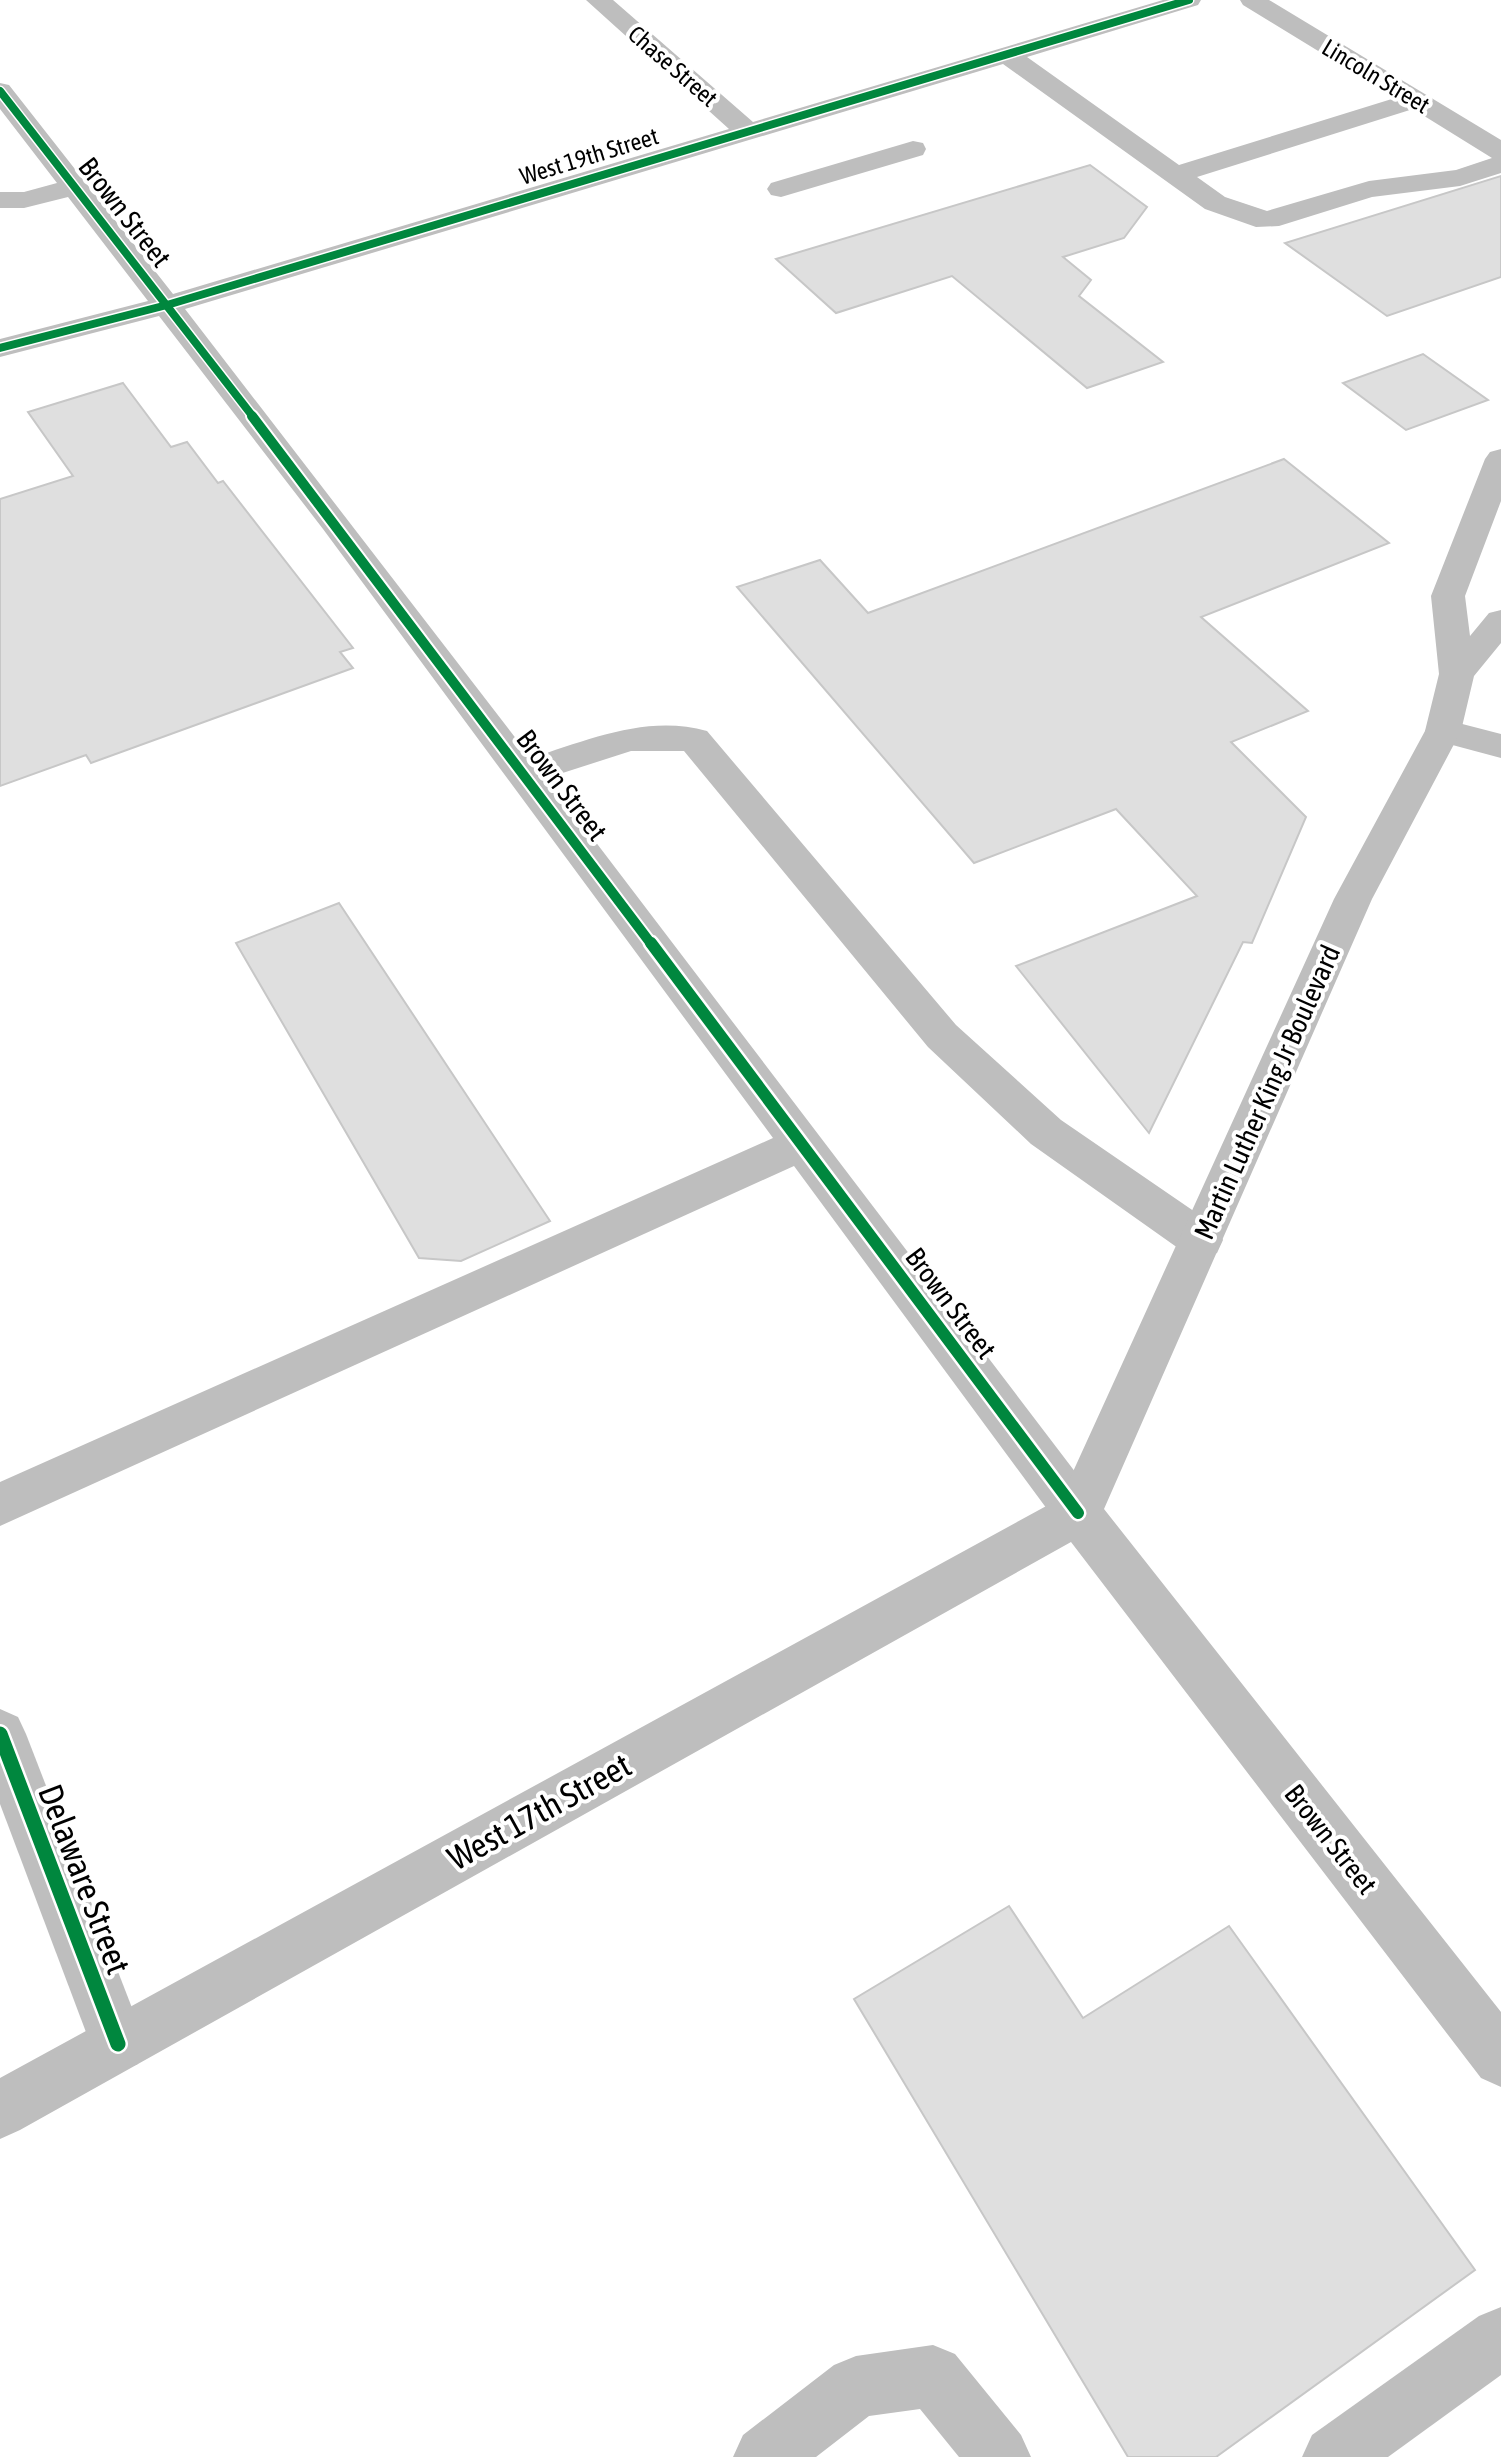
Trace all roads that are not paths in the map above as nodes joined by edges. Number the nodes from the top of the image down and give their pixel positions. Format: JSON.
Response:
{"nodes":[{"id":1,"x":598,"y":0,"type":"edge"},
{"id":2,"x":1189,"y":0,"type":"edge"},
{"id":3,"x":1252,"y":0,"type":"edge"},
{"id":4,"x":1008,"y":55,"type":"junction"},
{"id":5,"x":0,"y":91,"type":"edge"},
{"id":6,"x":1416,"y":100,"type":"junction"},
{"id":7,"x":760,"y":128,"type":"junction"},
{"id":8,"x":913,"y":149,"type":"dead end"},
{"id":9,"x":1501,"y":152,"type":"edge"},
{"id":10,"x":1501,"y":164,"type":"edge"},
{"id":11,"x":832,"y":173,"type":"junction"},
{"id":12,"x":1175,"y":175,"type":"junction"},
{"id":13,"x":75,"y":187,"type":"junction"},
{"id":14,"x":781,"y":189,"type":"dead end"},
{"id":15,"x":8,"y":205,"type":"edge"},
{"id":16,"x":167,"y":305,"type":"junction"},
{"id":17,"x":0,"y":348,"type":"edge"},
{"id":18,"x":1501,"y":459,"type":"edge"},
{"id":19,"x":1501,"y":621,"type":"edge"},
{"id":20,"x":1457,"y":674,"type":"junction"},
{"id":21,"x":1443,"y":731,"type":"junction"},
{"id":22,"x":1501,"y":746,"type":"edge"},
{"id":23,"x":523,"y":773,"type":"junction"},
{"id":24,"x":802,"y":1144,"type":"junction"},
{"id":25,"x":1201,"y":1240,"type":"junction"},
{"id":26,"x":0,"y":1505,"type":"edge"},
{"id":27,"x":1078,"y":1513,"type":"junction"},
{"id":28,"x":0,"y":1734,"type":"edge"},
{"id":29,"x":118,"y":2044,"type":"junction"},
{"id":30,"x":1501,"y":2058,"type":"edge"},
{"id":31,"x":0,"y":2110,"type":"edge"},
{"id":32,"x":1501,"y":2338,"type":"edge"},
{"id":33,"x":765,"y":2457,"type":"edge"},
{"id":34,"x":999,"y":2457,"type":"edge"},
{"id":35,"x":1334,"y":2457,"type":"edge"}],
"edges":[{"from":1,"to":7,"type":"street","name":"Chase Street"},
{"from":2,"to":4,"type":"street","name":"West 19th Street"},
{"from":3,"to":6,"type":"street","name":"Lincoln Street"},
{"from":4,"to":7,"type":"street","name":"West 19th Street"},
{"from":4,"to":12,"type":"street"},
{"from":5,"to":13,"type":"street","name":"Brown Street"},
{"from":6,"to":9,"type":"street","name":"Lincoln Street"},
{"from":6,"to":12,"type":"street"},
{"from":7,"to":11,"type":"street","name":"Chase Street"},
{"from":7,"to":16,"type":"street","name":"West 19th Street"},
{"from":8,"to":11,"type":"street"},
{"from":10,"to":12,"type":"street"},
{"from":11,"to":14,"type":"street"},
{"from":13,"to":15,"type":"street"},
{"from":13,"to":16,"type":"street","name":"Brown Street"},
{"from":16,"to":17,"type":"street","name":"West 19th Street"},
{"from":16,"to":23,"type":"street","name":"Brown Street"},
{"from":18,"to":20,"type":"street","name":"Martin Luther King Jr Boulevard"},
{"from":19,"to":20,"type":"street","name":"Martin Luther King Jr Boulevard"},
{"from":20,"to":21,"type":"street","name":"Martin Luther King Jr Boulevard"},
{"from":21,"to":22,"type":"street"},
{"from":21,"to":25,"type":"street","name":"Martin Luther King Jr Boulevard"},
{"from":23,"to":24,"type":"street","name":"Brown Street"},
{"from":23,"to":25,"type":"street"},
{"from":24,"to":26,"type":"street"},
{"from":24,"to":27,"type":"street","name":"Brown Street"},
{"from":25,"to":27,"type":"street","name":"Martin Luther King Jr Boulevard"},
{"from":27,"to":29,"type":"street","name":"West 17th Street"},
{"from":27,"to":30,"type":"street","name":"Brown Street"},
{"from":28,"to":29,"type":"street","name":"Delaware Street"},
{"from":29,"to":31,"type":"street","name":"West 17th Street"},
{"from":32,"to":35,"type":"street"},
{"from":33,"to":34,"type":"street"}]}
